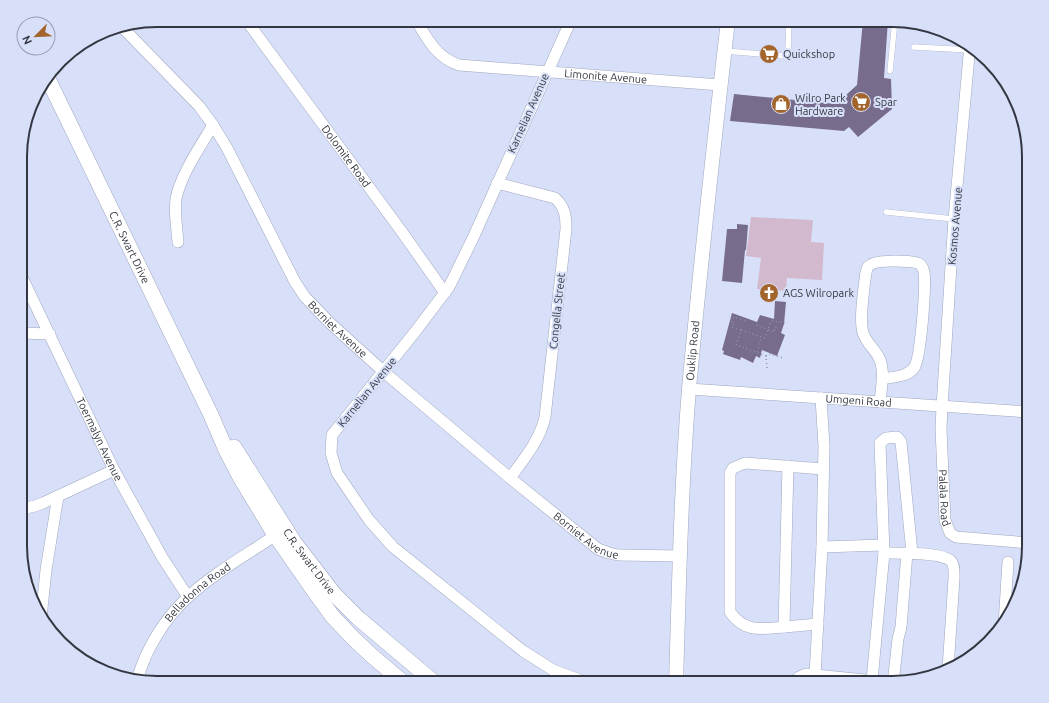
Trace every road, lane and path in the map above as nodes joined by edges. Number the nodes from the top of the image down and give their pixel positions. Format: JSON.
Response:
{"nodes":[{"id":1,"x":251,"y":27,"type":"edge"},
{"id":2,"x":420,"y":27,"type":"edge"},
{"id":3,"x":568,"y":27,"type":"edge"},
{"id":4,"x":727,"y":27,"type":"edge"},
{"id":5,"x":789,"y":27,"type":"edge"},
{"id":6,"x":894,"y":27,"type":"edge"},
{"id":7,"x":125,"y":31,"type":"edge"},
{"id":8,"x":914,"y":47,"type":"dead end"},
{"id":9,"x":962,"y":48,"type":"edge"},
{"id":10,"x":724,"y":50,"type":"junction"},
{"id":11,"x":970,"y":53,"type":"edge"},
{"id":12,"x":890,"y":71,"type":"dead end"},
{"id":13,"x":547,"y":72,"type":"junction"},
{"id":14,"x":50,"y":83,"type":"edge"},
{"id":15,"x":720,"y":85,"type":"junction"},
{"id":16,"x":213,"y":125,"type":"junction"},
{"id":17,"x":496,"y":183,"type":"junction"},
{"id":18,"x":886,"y":212,"type":"dead end"},
{"id":19,"x":954,"y":219,"type":"junction"},
{"id":20,"x":178,"y":242,"type":"dead end"},
{"id":21,"x":27,"y":287,"type":"edge"},
{"id":22,"x":445,"y":293,"type":"junction"},
{"id":23,"x":746,"y":321,"type":"dead end"},
{"id":24,"x":788,"y":323,"type":"dead end"},
{"id":25,"x":757,"y":325,"type":"dead end"},
{"id":26,"x":779,"y":329,"type":"dead end"},
{"id":27,"x":740,"y":330,"type":"junction"},
{"id":28,"x":768,"y":330,"type":"junction"},
{"id":29,"x":27,"y":334,"type":"edge"},
{"id":30,"x":50,"y":334,"type":"junction"},
{"id":31,"x":762,"y":337,"type":"junction"},
{"id":32,"x":757,"y":352,"type":"junction"},
{"id":33,"x":766,"y":356,"type":"junction"},
{"id":34,"x":784,"y":358,"type":"dead end"},
{"id":35,"x":767,"y":368,"type":"dead end"},
{"id":36,"x":384,"y":372,"type":"junction"},
{"id":37,"x":882,"y":379,"type":"junction"},
{"id":38,"x":689,"y":389,"type":"junction"},
{"id":39,"x":821,"y":398,"type":"junction"},
{"id":40,"x":880,"y":402,"type":"junction"},
{"id":41,"x":942,"y":407,"type":"junction"},
{"id":42,"x":1022,"y":412,"type":"edge"},
{"id":43,"x":788,"y":466,"type":"junction"},
{"id":44,"x":823,"y":469,"type":"junction"},
{"id":45,"x":114,"y":470,"type":"junction"},
{"id":46,"x":510,"y":478,"type":"junction"},
{"id":47,"x":58,"y":496,"type":"junction"},
{"id":48,"x":27,"y":508,"type":"edge"},
{"id":49,"x":280,"y":532,"type":"junction"},
{"id":50,"x":1022,"y":543,"type":"edge"},
{"id":51,"x":822,"y":547,"type":"junction"},
{"id":52,"x":884,"y":549,"type":"junction"},
{"id":53,"x":910,"y":553,"type":"junction"},
{"id":54,"x":680,"y":556,"type":"junction"},
{"id":55,"x":1008,"y":562,"type":"dead end"},
{"id":56,"x":188,"y":597,"type":"junction"},
{"id":57,"x":42,"y":607,"type":"edge"},
{"id":58,"x":1005,"y":610,"type":"edge"},
{"id":59,"x":818,"y":624,"type":"junction"},
{"id":60,"x":784,"y":627,"type":"junction"},
{"id":61,"x":948,"y":663,"type":"edge"},
{"id":62,"x":139,"y":675,"type":"edge"},
{"id":63,"x":815,"y":675,"type":"junction"},
{"id":64,"x":396,"y":676,"type":"edge"},
{"id":65,"x":428,"y":676,"type":"edge"},
{"id":66,"x":569,"y":676,"type":"edge"},
{"id":67,"x":676,"y":676,"type":"edge"},
{"id":68,"x":801,"y":676,"type":"edge"},
{"id":69,"x":819,"y":676,"type":"edge"},
{"id":70,"x":872,"y":676,"type":"edge"},
{"id":71,"x":894,"y":676,"type":"edge"}],
"edges":[{"from":1,"to":22,"type":"street","name":"Dolomite Road"},
{"from":2,"to":13,"type":"street","name":"Limonite Avenue"},
{"from":3,"to":13,"type":"street","name":"Karnelian Avenue"},
{"from":4,"to":10,"type":"street","name":"Ouklip Road"},
{"from":5,"to":10,"type":"lane"},
{"from":6,"to":12,"type":"lane"},
{"from":7,"to":16,"type":"street","name":"Borniet Avenue"},
{"from":8,"to":9,"type":"lane"},
{"from":10,"to":15,"type":"street","name":"Ouklip Road"},
{"from":11,"to":19,"type":"street","name":"Kosmos Avenue"},
{"from":13,"to":15,"type":"street","name":"Limonite Avenue"},
{"from":13,"to":17,"type":"street","name":"Karnelian Avenue"},
{"from":14,"to":49,"type":"main road","name":"C.R. Swart Drive"},
{"from":15,"to":38,"type":"street","name":"Ouklip Road"},
{"from":16,"to":20,"type":"street"},
{"from":16,"to":36,"type":"street","name":"Borniet Avenue"},
{"from":17,"to":22,"type":"street","name":"Karnelian Avenue"},
{"from":17,"to":46,"type":"street","name":"Congella Street"},
{"from":18,"to":19,"type":"lane"},
{"from":19,"to":41,"type":"street","name":"Kosmos Avenue"},
{"from":21,"to":30,"type":"street","name":"Toermalyn Avenue"},
{"from":22,"to":36,"type":"street","name":"Karnelian Avenue"},
{"from":23,"to":27,"type":"path"},
{"from":24,"to":28,"type":"path"},
{"from":25,"to":28,"type":"path"},
{"from":26,"to":28,"type":"path"},
{"from":27,"to":31,"type":"path"},
{"from":27,"to":32,"type":"path"},
{"from":28,"to":31,"type":"path"},
{"from":29,"to":30,"type":"street"},
{"from":30,"to":45,"type":"street","name":"Toermalyn Avenue"},
{"from":31,"to":32,"type":"path"},
{"from":32,"to":33,"type":"path"},
{"from":33,"to":34,"type":"path"},
{"from":33,"to":35,"type":"path"},
{"from":36,"to":46,"type":"street","name":"Borniet Avenue"},
{"from":36,"to":66,"type":"street","name":"Karnelian Avenue"},
{"from":37,"to":37,"type":"street"},
{"from":37,"to":40,"type":"street"},
{"from":38,"to":39,"type":"street","name":"Umgeni Road"},
{"from":38,"to":54,"type":"street","name":"Ouklip Road"},
{"from":39,"to":40,"type":"street","name":"Umgeni Road"},
{"from":39,"to":44,"type":"street"},
{"from":40,"to":41,"type":"street","name":"Umgeni Road"},
{"from":41,"to":42,"type":"street","name":"Umgeni Road"},
{"from":41,"to":50,"type":"street","name":"Palala Road"},
{"from":43,"to":44,"type":"street"},
{"from":43,"to":60,"type":"street"},
{"from":43,"to":60,"type":"street"},
{"from":44,"to":51,"type":"street"},
{"from":45,"to":47,"type":"street"},
{"from":45,"to":56,"type":"street","name":"Toermalyn Avenue"},
{"from":46,"to":54,"type":"street","name":"Borniet Avenue"},
{"from":47,"to":48,"type":"street"},
{"from":47,"to":57,"type":"street"},
{"from":49,"to":56,"type":"street","name":"Belladonna Road"},
{"from":49,"to":64,"type":"main road","name":"C.R. Swart Drive"},
{"from":49,"to":65,"type":"main road","name":"C.R. Swart Drive"},
{"from":51,"to":52,"type":"street"},
{"from":51,"to":59,"type":"street"},
{"from":52,"to":53,"type":"street"},
{"from":52,"to":53,"type":"street"},
{"from":52,"to":70,"type":"street"},
{"from":53,"to":61,"type":"street"},
{"from":53,"to":71,"type":"street"},
{"from":54,"to":67,"type":"street","name":"Ouklip Road"},
{"from":55,"to":58,"type":"street"},
{"from":56,"to":62,"type":"street","name":"Belladonna Road"},
{"from":59,"to":60,"type":"street"},
{"from":59,"to":63,"type":"street"},
{"from":63,"to":68,"type":"street"},
{"from":63,"to":69,"type":"street"}]}
